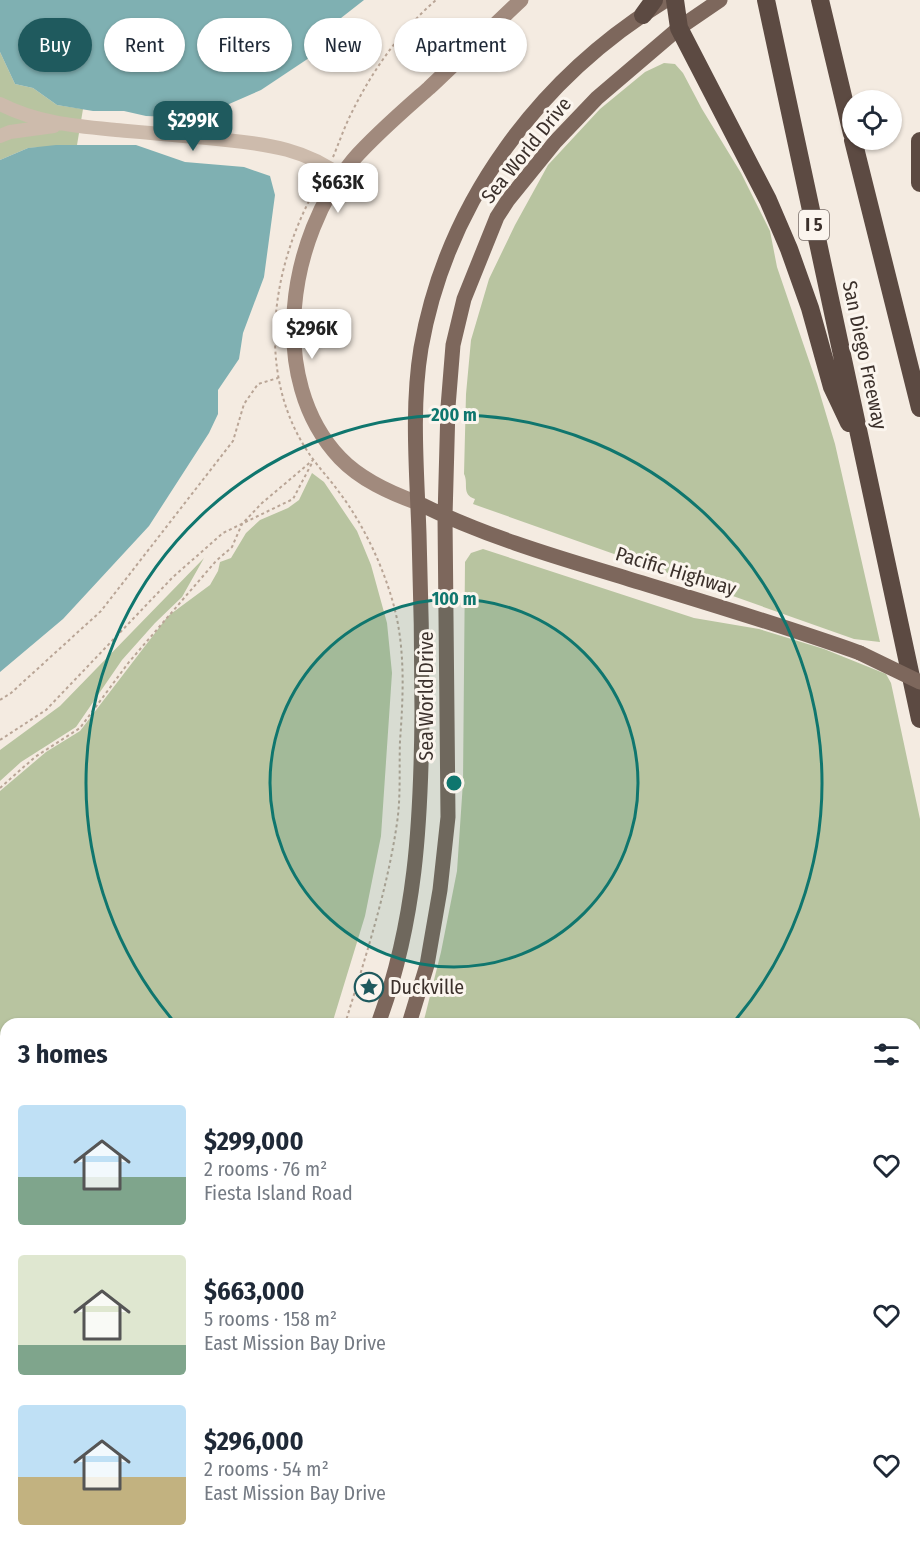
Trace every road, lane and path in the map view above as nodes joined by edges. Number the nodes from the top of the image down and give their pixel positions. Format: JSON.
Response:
{"nodes":[{"id":1,"x":436,"y":0,"type":"edge"},
{"id":2,"x":521,"y":0,"type":"edge"},
{"id":3,"x":654,"y":0,"type":"edge"},
{"id":4,"x":666,"y":0,"type":"edge"},
{"id":5,"x":675,"y":0,"type":"edge"},
{"id":6,"x":720,"y":0,"type":"edge"},
{"id":7,"x":766,"y":0,"type":"edge"},
{"id":8,"x":820,"y":0,"type":"edge"},
{"id":9,"x":643,"y":15,"type":"junction"},
{"id":10,"x":679,"y":28,"type":"junction"},
{"id":11,"x":842,"y":92,"type":"edge"},
{"id":12,"x":0,"y":104,"type":"edge"},
{"id":13,"x":62,"y":125,"type":"junction"},
{"id":14,"x":0,"y":136,"type":"edge"},
{"id":15,"x":920,"y":141,"type":"edge"},
{"id":16,"x":856,"y":150,"type":"edge"},
{"id":17,"x":332,"y":158,"type":"dead end"},
{"id":18,"x":342,"y":177,"type":"junction"},
{"id":19,"x":920,"y":183,"type":"edge"},
{"id":20,"x":278,"y":378,"type":"dead end"},
{"id":21,"x":920,"y":408,"type":"edge"},
{"id":22,"x":861,"y":449,"type":"junction"},
{"id":23,"x":418,"y":503,"type":"junction"},
{"id":24,"x":445,"y":517,"type":"junction"},
{"id":25,"x":242,"y":524,"type":"junction"},
{"id":26,"x":920,"y":682,"type":"edge"},
{"id":27,"x":403,"y":696,"type":"dead end"},
{"id":28,"x":0,"y":700,"type":"edge"},
{"id":29,"x":920,"y":719,"type":"edge"},
{"id":30,"x":0,"y":740,"type":"edge"},
{"id":31,"x":0,"y":788,"type":"edge"},
{"id":32,"x":347,"y":1018,"type":"edge"},
{"id":33,"x":380,"y":1018,"type":"edge"},
{"id":34,"x":411,"y":1018,"type":"edge"}],
"edges":[{"from":1,"to":17,"type":"path"},
{"from":2,"to":18,"type":"main road"},
{"from":3,"to":9,"type":"highway"},
{"from":4,"to":9,"type":"main road","name":"Sea World Drive"},
{"from":5,"to":10,"type":"highway"},
{"from":6,"to":10,"type":"main road","name":"Sea World Drive"},
{"from":7,"to":22,"type":"highway","name":"San Diego Freeway","number":"I 5"},
{"from":8,"to":11,"type":"highway"},
{"from":9,"to":23,"type":"main road","name":"Sea World Drive"},
{"from":10,"to":22,"type":"highway"},
{"from":10,"to":24,"type":"main road","name":"Sea World Drive"},
{"from":12,"to":13,"type":"street"},
{"from":13,"to":14,"type":"street"},
{"from":13,"to":18,"type":"street"},
{"from":15,"to":19,"type":"highway"},
{"from":16,"to":21,"type":"highway","name":"San Diego Freeway"},
{"from":18,"to":23,"type":"main road"},
{"from":20,"to":28,"type":"path"},
{"from":22,"to":29,"type":"highway","name":"San Diego Freeway","number":"I 5"},
{"from":23,"to":24,"type":"main road","name":"Pacific Highway"},
{"from":23,"to":33,"type":"main road","name":"Sea World Drive"},
{"from":24,"to":26,"type":"main road","name":"Pacific Highway","bridge":true},
{"from":24,"to":34,"type":"main road","name":"Sea World Drive"},
{"from":25,"to":25,"type":"path"},
{"from":25,"to":30,"type":"path"},
{"from":25,"to":31,"type":"path"},
{"from":27,"to":32,"type":"path"}]}
